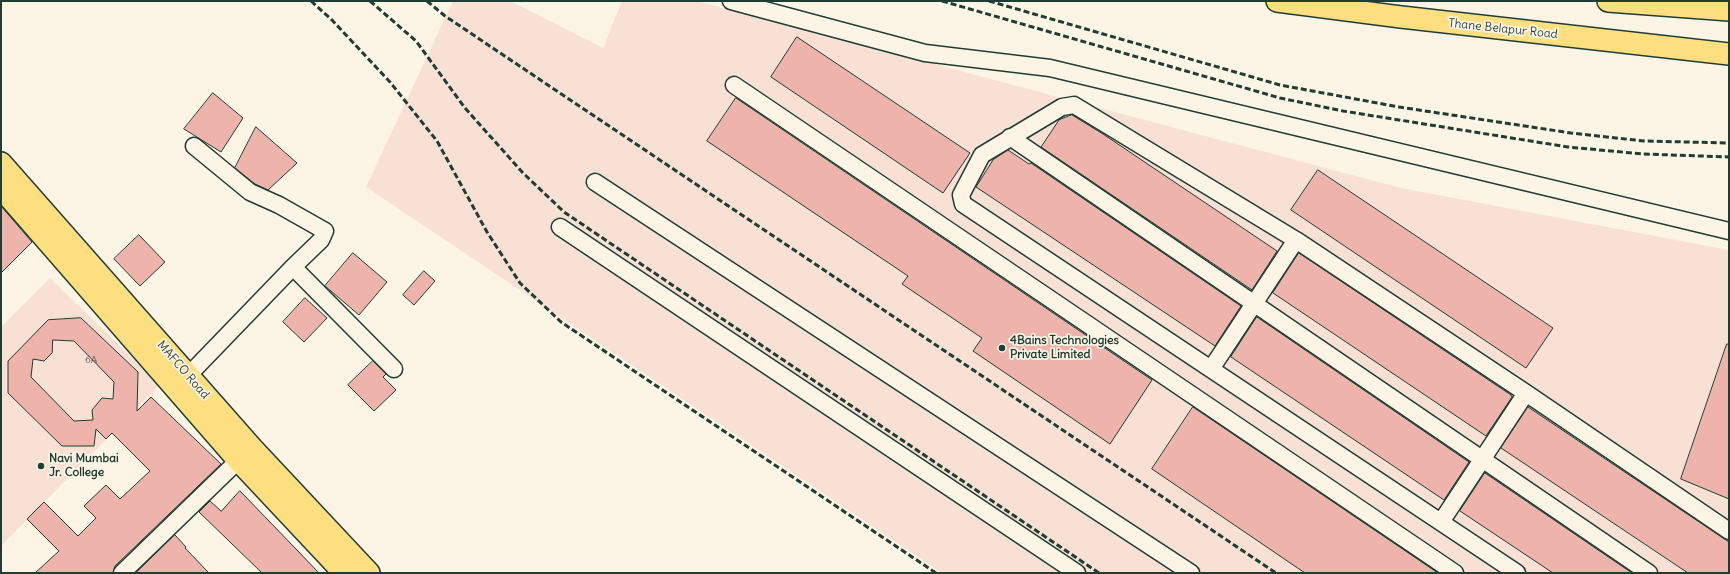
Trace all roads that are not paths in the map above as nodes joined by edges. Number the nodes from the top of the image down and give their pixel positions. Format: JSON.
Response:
{"nodes":[{"id":1,"x":731,"y":1,"type":"edge"},
{"id":2,"x":1277,"y":1,"type":"edge"},
{"id":3,"x":1608,"y":1,"type":"edge"},
{"id":4,"x":1637,"y":2,"type":"edge"},
{"id":5,"x":1683,"y":4,"type":"edge"},
{"id":6,"x":1707,"y":5,"type":"edge"},
{"id":7,"x":1729,"y":10,"type":"edge"},
{"id":8,"x":1729,"y":54,"type":"edge"},
{"id":9,"x":734,"y":85,"type":"dead end"},
{"id":10,"x":1010,"y":137,"type":"junction"},
{"id":11,"x":194,"y":146,"type":"dead end"},
{"id":12,"x":1,"y":163,"type":"edge"},
{"id":13,"x":595,"y":182,"type":"dead end"},
{"id":14,"x":1,"y":188,"type":"edge"},
{"id":15,"x":560,"y":227,"type":"dead end"},
{"id":16,"x":1729,"y":231,"type":"edge"},
{"id":17,"x":1296,"y":240,"type":"junction"},
{"id":18,"x":293,"y":267,"type":"junction"},
{"id":19,"x":1254,"y":304,"type":"junction"},
{"id":20,"x":394,"y":369,"type":"dead end"},
{"id":21,"x":1211,"y":369,"type":"junction"},
{"id":22,"x":181,"y":382,"type":"junction"},
{"id":23,"x":1526,"y":393,"type":"junction"},
{"id":24,"x":245,"y":454,"type":"junction"},
{"id":25,"x":1482,"y":459,"type":"junction"},
{"id":26,"x":1441,"y":522,"type":"junction"},
{"id":27,"x":1729,"y":531,"type":"edge"},
{"id":28,"x":122,"y":573,"type":"edge"},
{"id":29,"x":344,"y":573,"type":"edge"},
{"id":30,"x":369,"y":573,"type":"edge"},
{"id":31,"x":1077,"y":573,"type":"edge"},
{"id":32,"x":1190,"y":573,"type":"edge"},
{"id":33,"x":1455,"y":573,"type":"edge"},
{"id":34,"x":1517,"y":573,"type":"edge"},
{"id":35,"x":1649,"y":573,"type":"edge"}],
"edges":[{"from":1,"to":16,"type":"street"},
{"from":2,"to":8,"type":"main road","name":"Thane Belapur Road"},
{"from":3,"to":4,"type":"main road"},
{"from":4,"to":5,"type":"main road"},
{"from":5,"to":6,"type":"main road"},
{"from":6,"to":7,"type":"main road"},
{"from":9,"to":33,"type":"street"},
{"from":10,"to":17,"type":"street"},
{"from":10,"to":19,"type":"street"},
{"from":10,"to":21,"type":"street"},
{"from":11,"to":18,"type":"street"},
{"from":12,"to":22,"type":"main road","name":"MAFCO Road"},
{"from":13,"to":32,"type":"street"},
{"from":14,"to":22,"type":"main road","name":"MAFCO Road"},
{"from":15,"to":31,"type":"street"},
{"from":17,"to":19,"type":"street"},
{"from":17,"to":23,"type":"street"},
{"from":18,"to":20,"type":"street"},
{"from":18,"to":22,"type":"street"},
{"from":19,"to":21,"type":"street"},
{"from":19,"to":25,"type":"street"},
{"from":21,"to":26,"type":"street"},
{"from":22,"to":24,"type":"main road","name":"MAFCO Road"},
{"from":23,"to":25,"type":"street"},
{"from":23,"to":27,"type":"street"},
{"from":24,"to":28,"type":"street"},
{"from":24,"to":29,"type":"main road","name":"MAFCO Road"},
{"from":24,"to":30,"type":"main road","name":"MAFCO Road"},
{"from":25,"to":26,"type":"street"},
{"from":25,"to":35,"type":"street"},
{"from":26,"to":34,"type":"street"}]}
